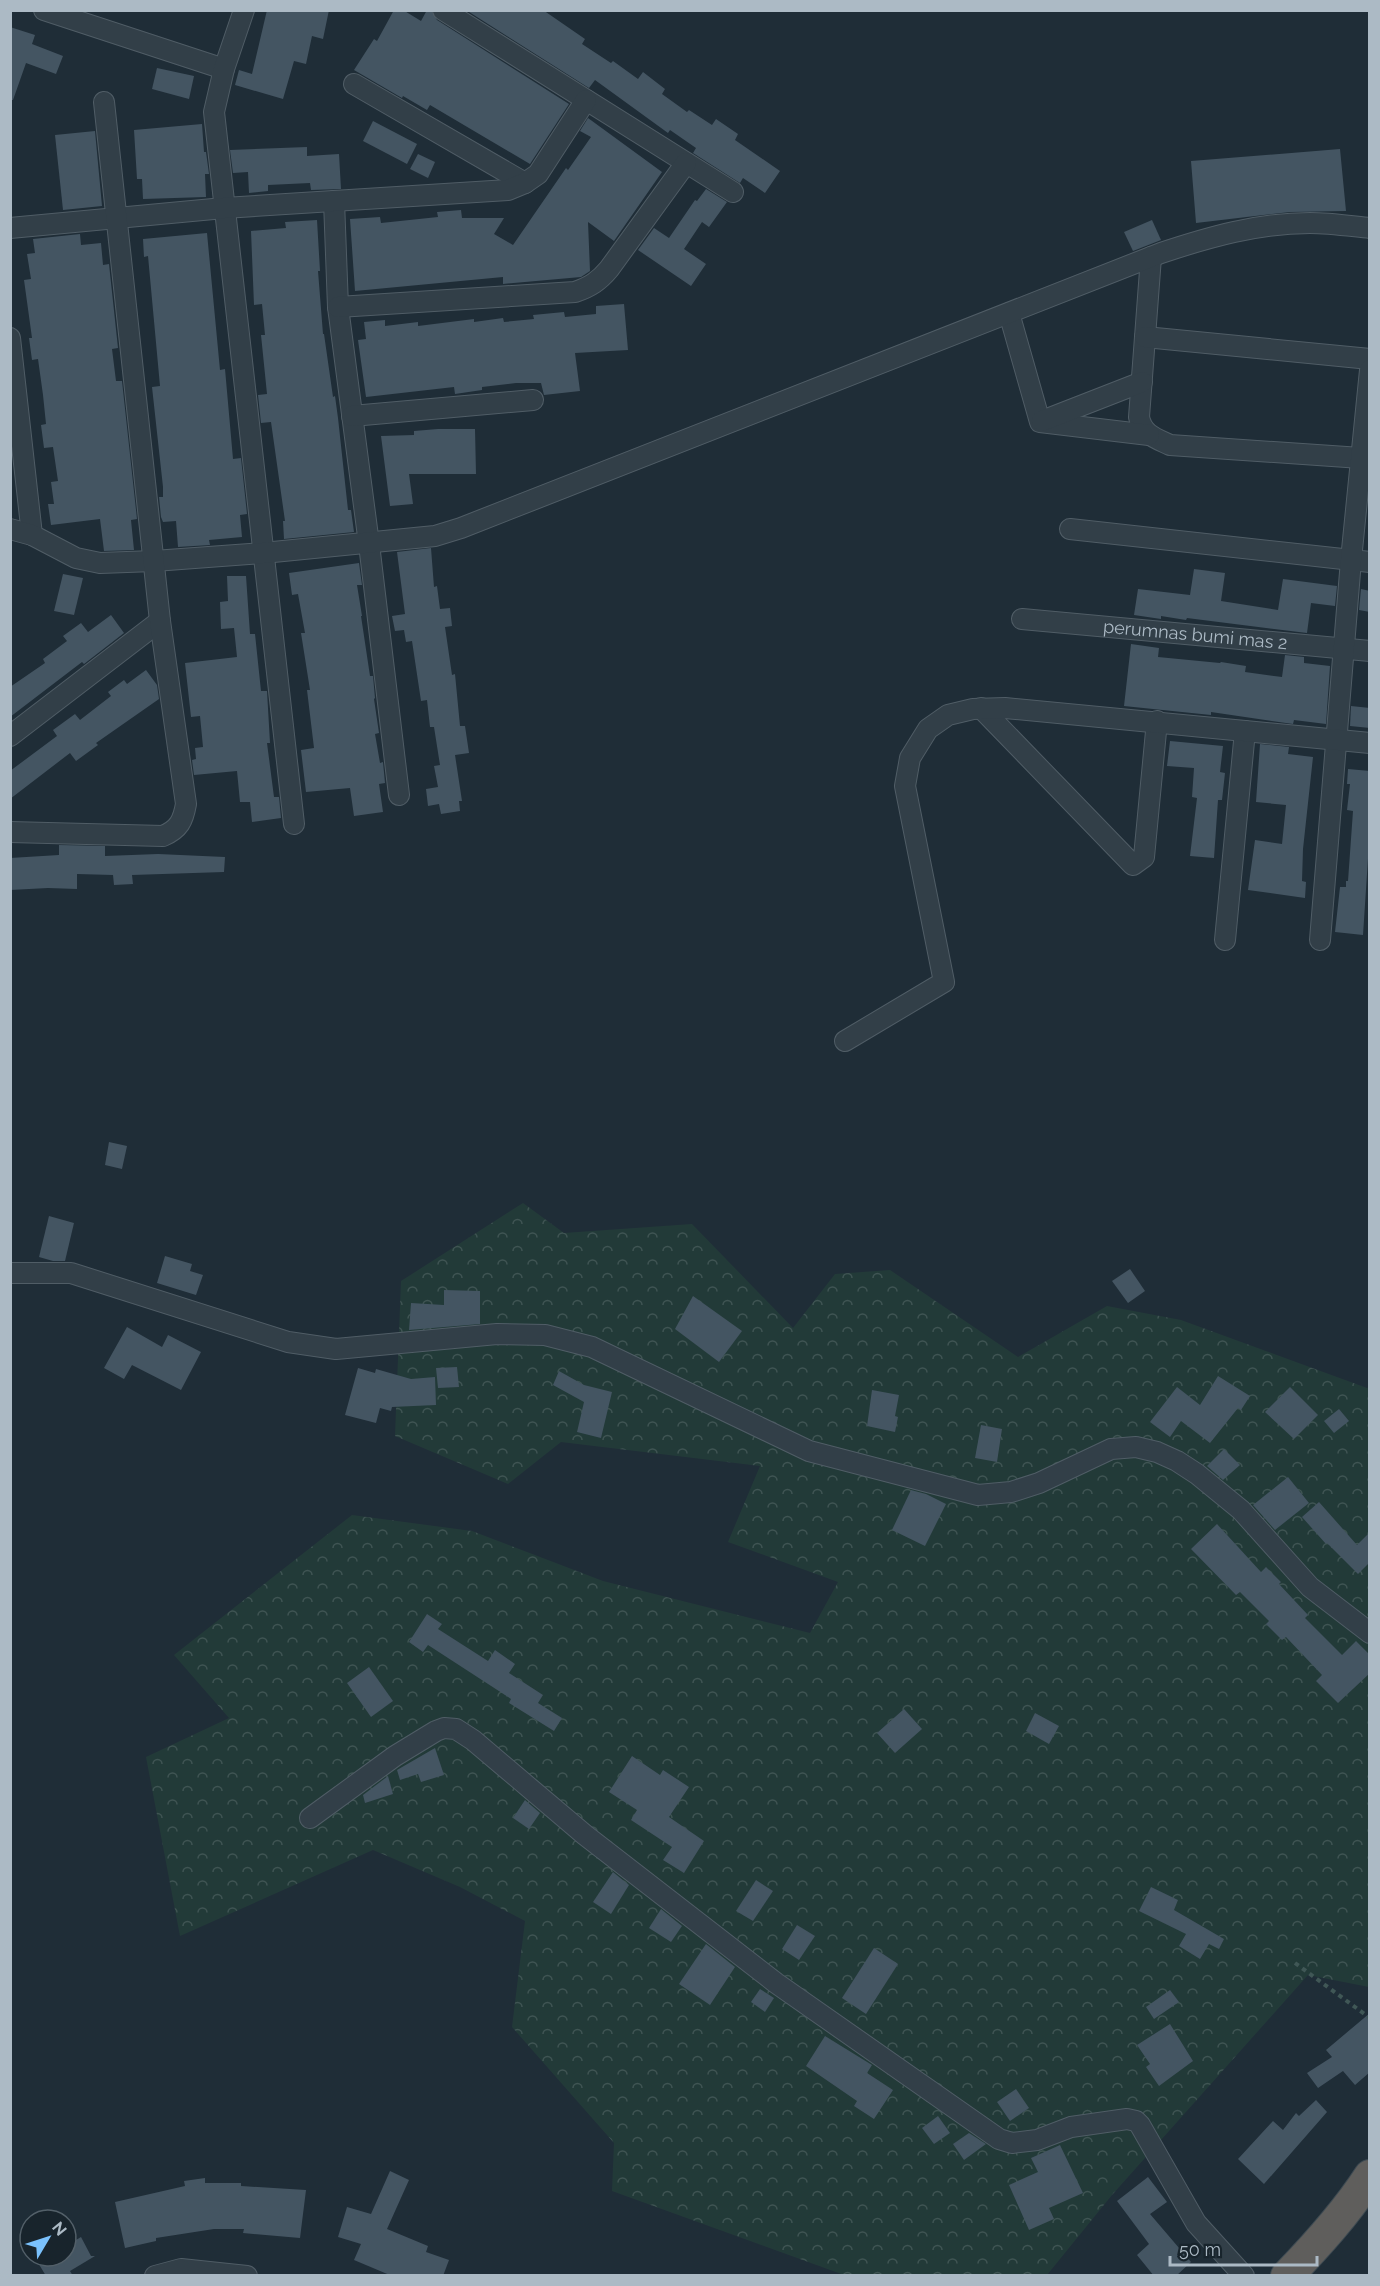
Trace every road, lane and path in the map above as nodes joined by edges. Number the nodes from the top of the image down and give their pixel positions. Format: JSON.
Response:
{"nodes":[{"id":1,"x":44,"y":10,"type":"edge"},
{"id":2,"x":244,"y":10,"type":"edge"},
{"id":3,"x":443,"y":10,"type":"edge"},
{"id":4,"x":224,"y":69,"type":"junction"},
{"id":5,"x":354,"y":84,"type":"dead end"},
{"id":6,"x":586,"y":100,"type":"junction"},
{"id":7,"x":104,"y":102,"type":"dead end"},
{"id":8,"x":686,"y":163,"type":"junction"},
{"id":9,"x":525,"y":183,"type":"junction"},
{"id":10,"x":733,"y":192,"type":"dead end"},
{"id":11,"x":334,"y":201,"type":"junction"},
{"id":12,"x":224,"y":208,"type":"junction"},
{"id":13,"x":118,"y":219,"type":"junction"},
{"id":14,"x":10,"y":228,"type":"edge"},
{"id":15,"x":1370,"y":228,"type":"edge"},
{"id":16,"x":1151,"y":257,"type":"junction"},
{"id":17,"x":338,"y":307,"type":"junction"},
{"id":18,"x":1009,"y":313,"type":"junction"},
{"id":19,"x":1145,"y":337,"type":"junction"},
{"id":20,"x":10,"y":338,"type":"edge"},
{"id":21,"x":1370,"y":359,"type":"edge"},
{"id":22,"x":1370,"y":370,"type":"edge"},
{"id":23,"x":1142,"y":382,"type":"junction"},
{"id":24,"x":533,"y":400,"type":"dead end"},
{"id":25,"x":352,"y":416,"type":"junction"},
{"id":26,"x":1040,"y":422,"type":"junction"},
{"id":27,"x":1149,"y":435,"type":"junction"},
{"id":28,"x":1361,"y":458,"type":"junction"},
{"id":29,"x":10,"y":529,"type":"edge"},
{"id":30,"x":1070,"y":529,"type":"dead end"},
{"id":31,"x":32,"y":535,"type":"junction"},
{"id":32,"x":369,"y":544,"type":"junction"},
{"id":33,"x":263,"y":553,"type":"junction"},
{"id":34,"x":154,"y":561,"type":"junction"},
{"id":35,"x":1360,"y":561,"type":"edge"},
{"id":36,"x":1022,"y":619,"type":"dead end"},
{"id":37,"x":160,"y":621,"type":"junction"},
{"id":38,"x":1345,"y":649,"type":"junction"},
{"id":39,"x":1370,"y":651,"type":"edge"},
{"id":40,"x":981,"y":708,"type":"junction"},
{"id":41,"x":1157,"y":721,"type":"junction"},
{"id":42,"x":1245,"y":731,"type":"junction"},
{"id":43,"x":10,"y":736,"type":"edge"},
{"id":44,"x":1336,"y":741,"type":"junction"},
{"id":45,"x":1370,"y":743,"type":"edge"},
{"id":46,"x":399,"y":795,"type":"dead end"},
{"id":47,"x":294,"y":824,"type":"dead end"},
{"id":48,"x":10,"y":832,"type":"edge"},
{"id":49,"x":1225,"y":940,"type":"dead end"},
{"id":50,"x":1320,"y":940,"type":"dead end"},
{"id":51,"x":845,"y":1041,"type":"dead end"},
{"id":52,"x":10,"y":1273,"type":"edge"},
{"id":53,"x":1370,"y":1633,"type":"edge"},
{"id":54,"x":310,"y":1818,"type":"dead end"},
{"id":55,"x":1295,"y":1963,"type":"dead end"},
{"id":56,"x":1370,"y":2018,"type":"edge"},
{"id":57,"x":1370,"y":2176,"type":"edge"},
{"id":58,"x":155,"y":2276,"type":"edge"},
{"id":59,"x":247,"y":2276,"type":"edge"},
{"id":60,"x":1244,"y":2276,"type":"edge"},
{"id":61,"x":1287,"y":2276,"type":"edge"}],
"edges":[{"from":1,"to":4,"type":"street"},
{"from":2,"to":4,"type":"street"},
{"from":3,"to":6,"type":"street"},
{"from":4,"to":12,"type":"street"},
{"from":5,"to":9,"type":"street"},
{"from":6,"to":8,"type":"street"},
{"from":6,"to":9,"type":"street"},
{"from":7,"to":13,"type":"street"},
{"from":8,"to":10,"type":"street"},
{"from":8,"to":17,"type":"street"},
{"from":9,"to":11,"type":"street"},
{"from":11,"to":12,"type":"street"},
{"from":11,"to":17,"type":"street"},
{"from":12,"to":13,"type":"street"},
{"from":12,"to":33,"type":"street"},
{"from":13,"to":14,"type":"street"},
{"from":13,"to":34,"type":"street"},
{"from":15,"to":16,"type":"street"},
{"from":16,"to":18,"type":"street"},
{"from":16,"to":19,"type":"street"},
{"from":17,"to":25,"type":"street"},
{"from":18,"to":26,"type":"street"},
{"from":18,"to":32,"type":"street"},
{"from":19,"to":21,"type":"street"},
{"from":19,"to":23,"type":"street"},
{"from":20,"to":31,"type":"street"},
{"from":22,"to":28,"type":"street"},
{"from":23,"to":26,"type":"street"},
{"from":23,"to":27,"type":"street"},
{"from":24,"to":25,"type":"street"},
{"from":25,"to":32,"type":"street"},
{"from":26,"to":27,"type":"street"},
{"from":27,"to":28,"type":"street"},
{"from":28,"to":35,"type":"street"},
{"from":29,"to":31,"type":"street"},
{"from":30,"to":35,"type":"street"},
{"from":31,"to":34,"type":"street"},
{"from":32,"to":33,"type":"street"},
{"from":32,"to":46,"type":"street"},
{"from":33,"to":34,"type":"street"},
{"from":33,"to":47,"type":"street"},
{"from":34,"to":37,"type":"street"},
{"from":35,"to":38,"type":"street"},
{"from":36,"to":38,"type":"street","name":"perumnas bumi mas 2"},
{"from":37,"to":43,"type":"street"},
{"from":37,"to":48,"type":"street"},
{"from":38,"to":39,"type":"street","name":"perumnas bumi mas 2"},
{"from":38,"to":44,"type":"street"},
{"from":40,"to":41,"type":"street"},
{"from":40,"to":41,"type":"street"},
{"from":40,"to":51,"type":"street"},
{"from":41,"to":42,"type":"street"},
{"from":42,"to":44,"type":"street"},
{"from":42,"to":49,"type":"street"},
{"from":44,"to":45,"type":"street"},
{"from":44,"to":50,"type":"street"},
{"from":52,"to":53,"type":"street"},
{"from":54,"to":60,"type":"street"},
{"from":55,"to":56,"type":"path"},
{"from":57,"to":61,"type":"highway"},
{"from":58,"to":59,"type":"street"}]}
